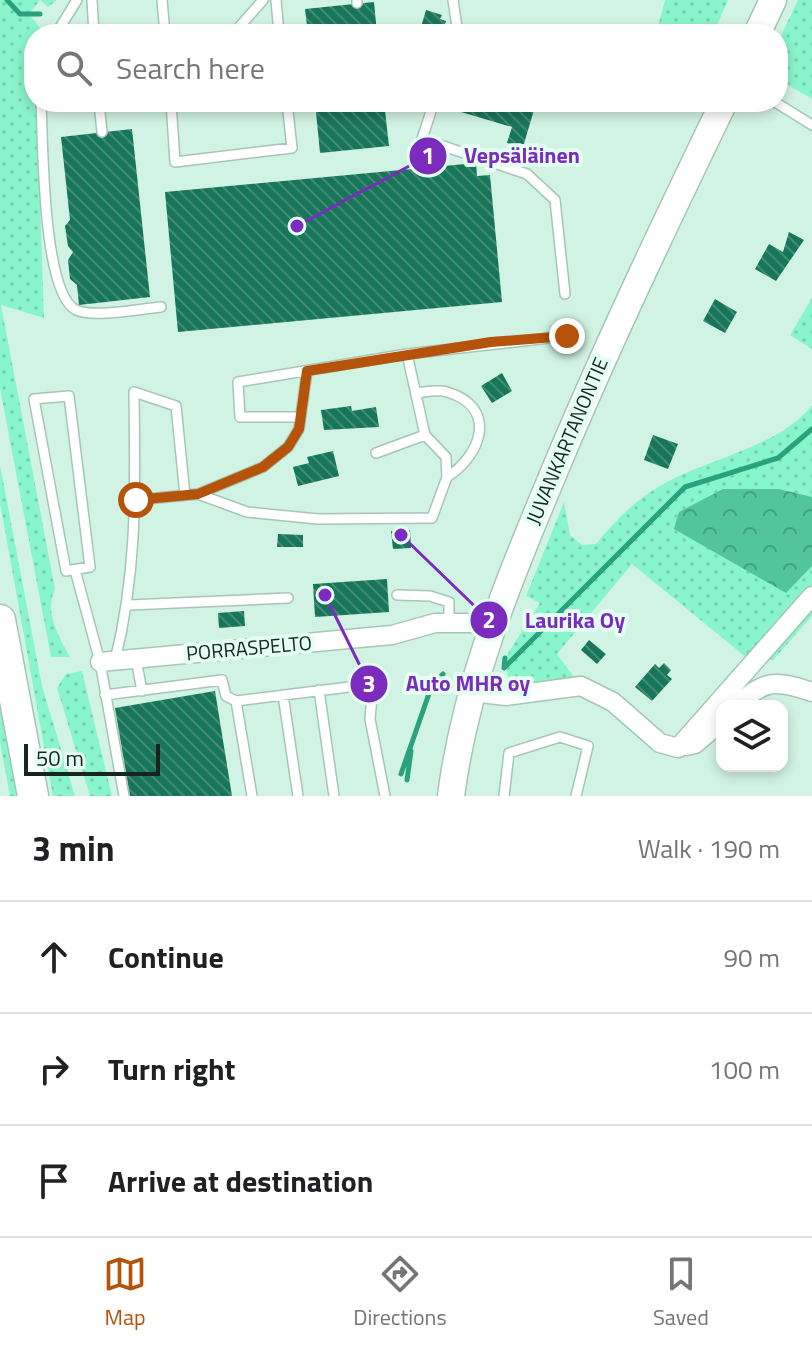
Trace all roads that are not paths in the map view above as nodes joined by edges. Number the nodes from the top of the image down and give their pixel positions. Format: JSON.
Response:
{"nodes":[{"id":1,"x":77,"y":0,"type":"edge"},
{"id":2,"x":92,"y":0,"type":"edge"},
{"id":3,"x":162,"y":0,"type":"edge"},
{"id":4,"x":263,"y":0,"type":"edge"},
{"id":5,"x":276,"y":0,"type":"edge"},
{"id":6,"x":453,"y":0,"type":"edge"},
{"id":7,"x":773,"y":0,"type":"edge"},
{"id":8,"x":62,"y":24,"type":"edge"},
{"id":9,"x":93,"y":24,"type":"edge"},
{"id":10,"x":164,"y":24,"type":"edge"},
{"id":11,"x":242,"y":24,"type":"edge"},
{"id":12,"x":278,"y":24,"type":"edge"},
{"id":13,"x":457,"y":24,"type":"edge"},
{"id":14,"x":762,"y":24,"type":"edge"},
{"id":15,"x":788,"y":110,"type":"edge"},
{"id":16,"x":42,"y":112,"type":"edge"},
{"id":17,"x":100,"y":112,"type":"edge"},
{"id":18,"x":172,"y":112,"type":"edge"},
{"id":19,"x":288,"y":112,"type":"edge"},
{"id":20,"x":431,"y":112,"type":"edge"},
{"id":21,"x":719,"y":112,"type":"edge"},
{"id":22,"x":812,"y":125,"type":"edge"},
{"id":23,"x":102,"y":132,"type":"dead end"},
{"id":24,"x":565,"y":294,"type":"dead end"},
{"id":25,"x":161,"y":307,"type":"dead end"},
{"id":26,"x":567,"y":336,"type":"dead end"},
{"id":27,"x":407,"y":354,"type":"junction"},
{"id":28,"x":307,"y":371,"type":"junction"},
{"id":29,"x":416,"y":393,"type":"junction"},
{"id":30,"x":300,"y":417,"type":"junction"},
{"id":31,"x":425,"y":435,"type":"junction"},
{"id":32,"x":376,"y":453,"type":"dead end"},
{"id":33,"x":447,"y":477,"type":"junction"},
{"id":34,"x":198,"y":494,"type":"junction"},
{"id":35,"x":185,"y":495,"type":"junction"},
{"id":36,"x":136,"y":500,"type":"junction"},
{"id":37,"x":75,"y":570,"type":"junction"},
{"id":38,"x":397,"y":595,"type":"dead end"},
{"id":39,"x":812,"y":596,"type":"edge"},
{"id":40,"x":288,"y":598,"type":"dead end"},
{"id":41,"x":129,"y":605,"type":"junction"},
{"id":42,"x":0,"y":620,"type":"edge"},
{"id":43,"x":449,"y":623,"type":"junction"},
{"id":44,"x":493,"y":623,"type":"junction"},
{"id":45,"x":136,"y":659,"type":"junction"},
{"id":46,"x":108,"y":662,"type":"junction"},
{"id":47,"x":319,"y":690,"type":"junction"},
{"id":48,"x":142,"y":691,"type":"junction"},
{"id":49,"x":472,"y":692,"type":"junction"},
{"id":50,"x":812,"y":692,"type":"edge"},
{"id":51,"x":105,"y":695,"type":"junction"},
{"id":52,"x":283,"y":695,"type":"junction"},
{"id":53,"x":743,"y":700,"type":"edge"},
{"id":54,"x":236,"y":701,"type":"junction"},
{"id":55,"x":716,"y":726,"type":"edge"},
{"id":56,"x":678,"y":748,"type":"junction"},
{"id":57,"x":33,"y":796,"type":"edge"},
{"id":58,"x":124,"y":796,"type":"edge"},
{"id":59,"x":252,"y":796,"type":"edge"},
{"id":60,"x":298,"y":796,"type":"edge"},
{"id":61,"x":334,"y":796,"type":"edge"},
{"id":62,"x":385,"y":796,"type":"edge"},
{"id":63,"x":451,"y":796,"type":"edge"},
{"id":64,"x":504,"y":796,"type":"edge"},
{"id":65,"x":576,"y":796,"type":"edge"}],
"edges":[{"from":1,"to":8,"type":"lane"},
{"from":2,"to":9,"type":"lane"},
{"from":3,"to":10,"type":"lane"},
{"from":4,"to":11,"type":"lane"},
{"from":5,"to":12,"type":"lane"},
{"from":6,"to":13,"type":"lane"},
{"from":7,"to":14,"type":"main road"},
{"from":15,"to":22,"type":"lane"},
{"from":16,"to":25,"type":"lane"},
{"from":17,"to":23,"type":"lane"},
{"from":18,"to":19,"type":"lane"},
{"from":20,"to":24,"type":"lane"},
{"from":21,"to":44,"type":"main road","name":"JUVANKARTANONTIE"},
{"from":26,"to":27,"type":"lane"},
{"from":27,"to":28,"type":"lane"},
{"from":27,"to":29,"type":"lane"},
{"from":28,"to":30,"type":"lane"},
{"from":28,"to":30,"type":"lane"},
{"from":29,"to":31,"type":"lane"},
{"from":29,"to":33,"type":"lane"},
{"from":30,"to":34,"type":"lane"},
{"from":31,"to":32,"type":"lane"},
{"from":31,"to":33,"type":"lane"},
{"from":33,"to":34,"type":"lane"},
{"from":34,"to":35,"type":"lane"},
{"from":35,"to":36,"type":"lane"},
{"from":35,"to":36,"type":"lane"},
{"from":36,"to":41,"type":"lane"},
{"from":37,"to":37,"type":"lane"},
{"from":37,"to":46,"type":"lane"},
{"from":38,"to":43,"type":"lane"},
{"from":39,"to":56,"type":"street"},
{"from":40,"to":41,"type":"lane"},
{"from":41,"to":46,"type":"lane"},
{"from":42,"to":57,"type":"highway"},
{"from":43,"to":44,"type":"street","name":"PORRASPELTO"},
{"from":43,"to":45,"type":"street","name":"PORRASPELTO"},
{"from":44,"to":49,"type":"main road","name":"JUVANKARTANONTIE"},
{"from":45,"to":46,"type":"street","name":"PORRASPELTO"},
{"from":45,"to":48,"type":"lane"},
{"from":46,"to":51,"type":"lane"},
{"from":47,"to":52,"type":"lane"},
{"from":47,"to":61,"type":"lane"},
{"from":47,"to":62,"type":"lane"},
{"from":48,"to":51,"type":"lane"},
{"from":48,"to":54,"type":"lane"},
{"from":49,"to":56,"type":"street"},
{"from":49,"to":63,"type":"main road","name":"JUVANKARTANONTIE"},
{"from":50,"to":53,"type":"street"},
{"from":51,"to":58,"type":"lane"},
{"from":52,"to":54,"type":"lane"},
{"from":52,"to":60,"type":"lane"},
{"from":54,"to":59,"type":"lane"},
{"from":55,"to":56,"type":"street"},
{"from":64,"to":65,"type":"lane"}]}
